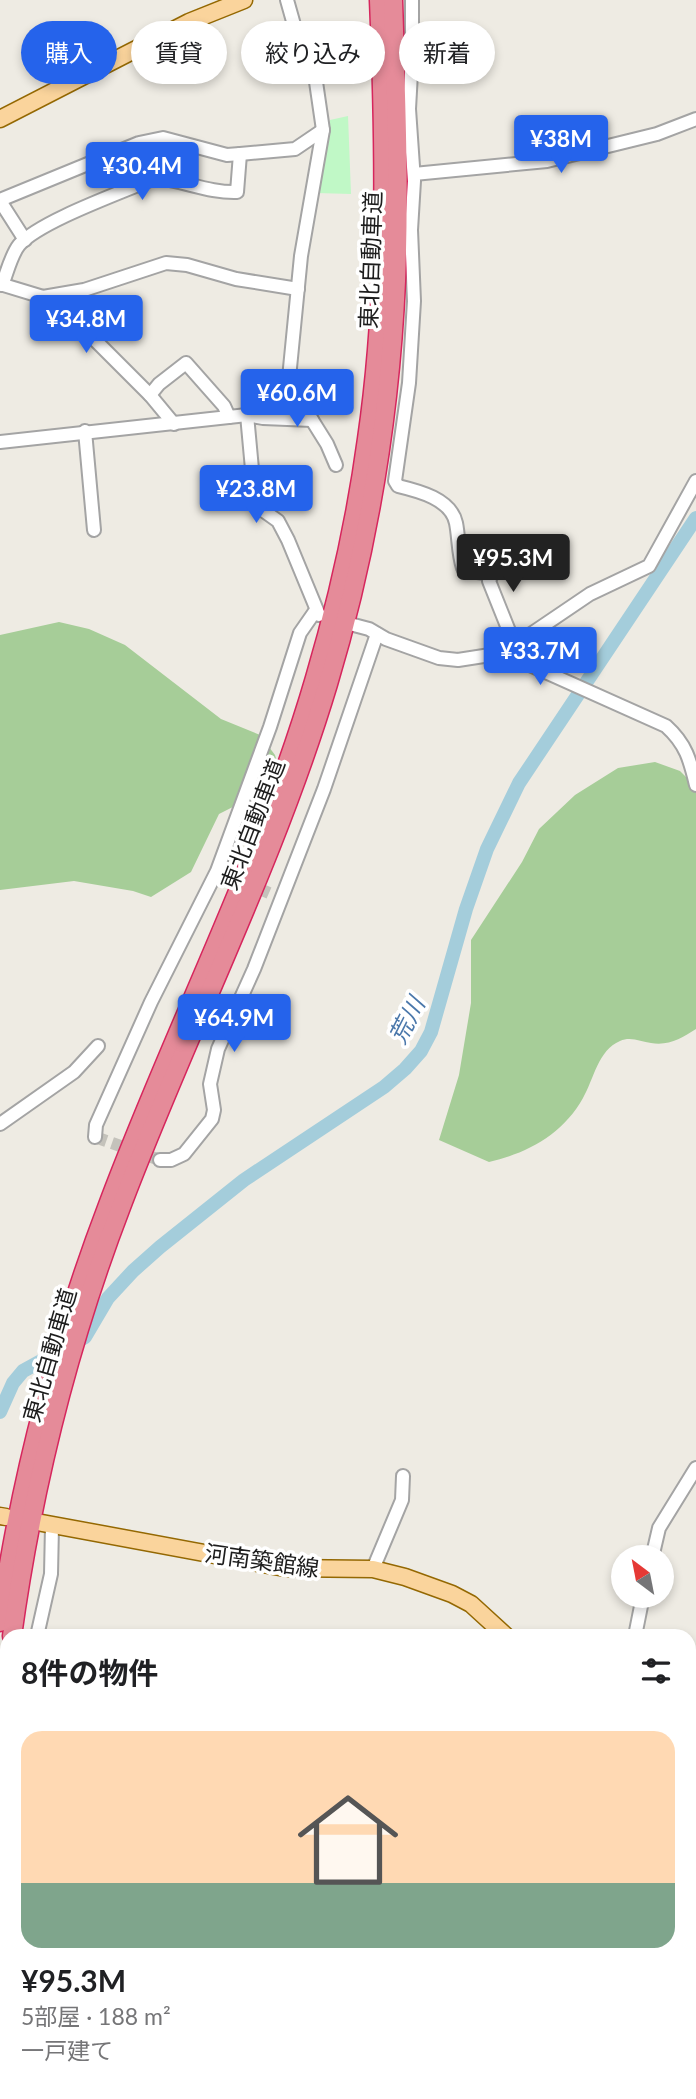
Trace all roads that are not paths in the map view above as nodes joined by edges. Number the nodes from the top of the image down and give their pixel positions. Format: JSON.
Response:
{"nodes":[{"id":1,"x":244,"y":0,"type":"edge"},
{"id":2,"x":287,"y":0,"type":"edge"},
{"id":3,"x":379,"y":0,"type":"edge"},
{"id":4,"x":393,"y":0,"type":"edge"},
{"id":5,"x":412,"y":0,"type":"edge"},
{"id":6,"x":0,"y":119,"type":"edge"},
{"id":7,"x":696,"y":119,"type":"edge"},
{"id":8,"x":323,"y":130,"type":"junction"},
{"id":9,"x":240,"y":155,"type":"junction"},
{"id":10,"x":414,"y":174,"type":"junction"},
{"id":11,"x":0,"y":201,"type":"edge"},
{"id":12,"x":24,"y":240,"type":"junction"},
{"id":13,"x":1,"y":285,"type":"edge"},
{"id":14,"x":298,"y":289,"type":"junction"},
{"id":15,"x":43,"y":298,"type":"junction"},
{"id":16,"x":289,"y":378,"type":"junction"},
{"id":17,"x":150,"y":395,"type":"junction"},
{"id":18,"x":247,"y":415,"type":"junction"},
{"id":19,"x":229,"y":417,"type":"junction"},
{"id":20,"x":312,"y":420,"type":"junction"},
{"id":21,"x":174,"y":424,"type":"junction"},
{"id":22,"x":85,"y":431,"type":"junction"},
{"id":23,"x":0,"y":442,"type":"edge"},
{"id":24,"x":336,"y":465,"type":"dead end"},
{"id":25,"x":696,"y":481,"type":"edge"},
{"id":26,"x":94,"y":530,"type":"dead end"},
{"id":27,"x":511,"y":552,"type":"dead end"},
{"id":28,"x":492,"y":574,"type":"junction"},
{"id":29,"x":350,"y":624,"type":"dead end"},
{"id":30,"x":377,"y":634,"type":"junction"},
{"id":31,"x":508,"y":651,"type":"junction"},
{"id":32,"x":696,"y":785,"type":"edge"},
{"id":33,"x":269,"y":893,"type":"tunnel mouth"},
{"id":34,"x":281,"y":900,"type":"junction"},
{"id":35,"x":98,"y":1046,"type":"dead end"},
{"id":36,"x":0,"y":1124,"type":"edge"},
{"id":37,"x":95,"y":1137,"type":"dead end"},
{"id":38,"x":160,"y":1160,"type":"tunnel mouth"},
{"id":39,"x":57,"y":1382,"type":"junction"},
{"id":40,"x":696,"y":1468,"type":"edge"},
{"id":41,"x":403,"y":1476,"type":"dead end"},
{"id":42,"x":47,"y":1524,"type":"joint"},
{"id":43,"x":655,"y":1545,"type":"edge"},
{"id":44,"x":373,"y":1569,"type":"junction"},
{"id":45,"x":641,"y":1608,"type":"edge"},
{"id":46,"x":0,"y":1622,"type":"edge"},
{"id":47,"x":13,"y":1629,"type":"edge"},
{"id":48,"x":39,"y":1629,"type":"edge"},
{"id":49,"x":498,"y":1629,"type":"edge"},
{"id":50,"x":636,"y":1629,"type":"edge"}],
"edges":[{"from":1,"to":6,"type":"main road"},
{"from":2,"to":8,"type":"street"},
{"from":3,"to":39,"type":"highway","name":"東北自動車道"},
{"from":4,"to":39,"type":"highway","name":"東北自動車道"},
{"from":5,"to":10,"type":"street"},
{"from":7,"to":10,"type":"street"},
{"from":8,"to":9,"type":"street"},
{"from":8,"to":14,"type":"street"},
{"from":9,"to":11,"type":"street"},
{"from":9,"to":12,"type":"street"},
{"from":10,"to":28,"type":"street"},
{"from":11,"to":12,"type":"street"},
{"from":12,"to":13,"type":"street"},
{"from":13,"to":15,"type":"street"},
{"from":14,"to":15,"type":"street"},
{"from":14,"to":16,"type":"street"},
{"from":15,"to":17,"type":"street"},
{"from":16,"to":18,"type":"street"},
{"from":16,"to":20,"type":"street"},
{"from":17,"to":19,"type":"street"},
{"from":17,"to":21,"type":"street"},
{"from":18,"to":19,"type":"street"},
{"from":18,"to":20,"type":"street"},
{"from":18,"to":37,"type":"street"},
{"from":19,"to":21,"type":"street"},
{"from":20,"to":24,"type":"street"},
{"from":21,"to":22,"type":"street"},
{"from":22,"to":23,"type":"street"},
{"from":22,"to":26,"type":"street"},
{"from":25,"to":31,"type":"street"},
{"from":27,"to":28,"type":"street"},
{"from":28,"to":31,"type":"street"},
{"from":29,"to":30,"type":"street"},
{"from":30,"to":31,"type":"street"},
{"from":30,"to":34,"type":"street"},
{"from":31,"to":32,"type":"street"},
{"from":33,"to":34,"type":"street"},
{"from":34,"to":38,"type":"street"},
{"from":35,"to":36,"type":"street"},
{"from":39,"to":46,"type":"highway","name":"東北自動車道"},
{"from":39,"to":47,"type":"highway","name":"東北自動車道"},
{"from":40,"to":43,"type":"street"},
{"from":41,"to":44,"type":"street"},
{"from":42,"to":44,"type":"main road","name":"河南築館線"},
{"from":42,"to":48,"type":"street"},
{"from":44,"to":49,"type":"main road","name":"河南築館線"},
{"from":45,"to":50,"type":"street"}]}
